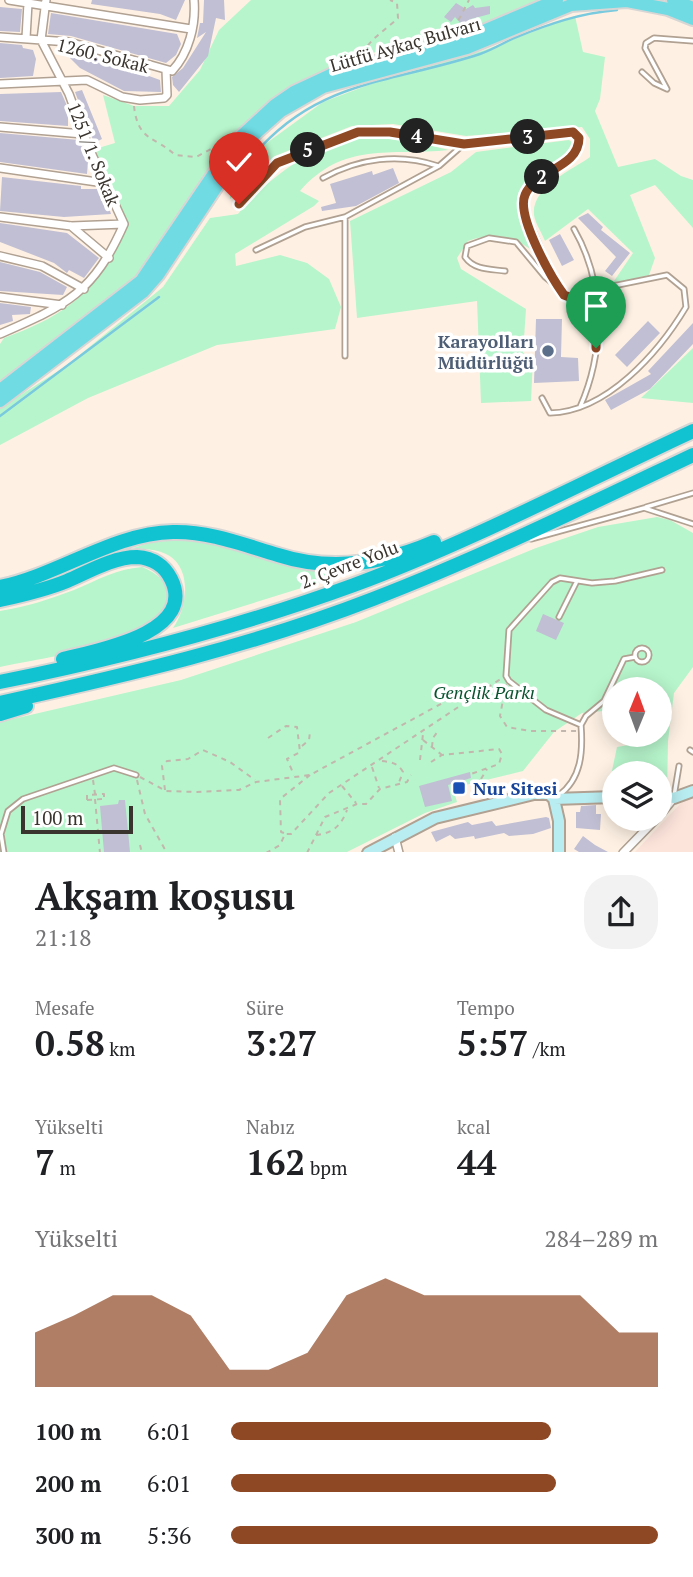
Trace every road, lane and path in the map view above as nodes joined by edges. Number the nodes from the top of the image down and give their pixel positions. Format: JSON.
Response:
{"nodes":[{"id":1,"x":9,"y":0,"type":"edge"},
{"id":2,"x":194,"y":0,"type":"edge"},
{"id":3,"x":390,"y":0,"type":"edge"},
{"id":4,"x":469,"y":0,"type":"edge"},
{"id":5,"x":557,"y":0,"type":"edge"},
{"id":6,"x":614,"y":0,"type":"edge"},
{"id":7,"x":673,"y":0,"type":"edge"},
{"id":8,"x":28,"y":2,"type":"junction"},
{"id":9,"x":45,"y":2,"type":"edge"},
{"id":10,"x":693,"y":8,"type":"edge"},
{"id":11,"x":693,"y":19,"type":"edge"},
{"id":12,"x":191,"y":29,"type":"junction"},
{"id":13,"x":0,"y":37,"type":"edge"},
{"id":14,"x":26,"y":38,"type":"junction"},
{"id":15,"x":41,"y":40,"type":"junction"},
{"id":16,"x":462,"y":40,"type":"junction"},
{"id":17,"x":693,"y":41,"type":"edge"},
{"id":18,"x":362,"y":55,"type":"dead end"},
{"id":19,"x":166,"y":70,"type":"junction"},
{"id":20,"x":642,"y":72,"type":"dead end"},
{"id":21,"x":63,"y":81,"type":"junction"},
{"id":22,"x":0,"y":84,"type":"edge"},
{"id":23,"x":140,"y":100,"type":"junction"},
{"id":24,"x":0,"y":127,"type":"edge"},
{"id":25,"x":83,"y":134,"type":"junction"},
{"id":26,"x":236,"y":141,"type":"junction"},
{"id":27,"x":464,"y":144,"type":"junction"},
{"id":28,"x":439,"y":166,"type":"junction"},
{"id":29,"x":0,"y":168,"type":"edge"},
{"id":30,"x":323,"y":178,"type":"dead end"},
{"id":31,"x":104,"y":183,"type":"junction"},
{"id":32,"x":203,"y":202,"type":"junction"},
{"id":33,"x":239,"y":204,"type":"dead end"},
{"id":34,"x":0,"y":217,"type":"edge"},
{"id":35,"x":345,"y":218,"type":"junction"},
{"id":36,"x":124,"y":224,"type":"junction"},
{"id":37,"x":71,"y":226,"type":"junction"},
{"id":38,"x":574,"y":229,"type":"dead end"},
{"id":39,"x":256,"y":250,"type":"dead end"},
{"id":40,"x":0,"y":256,"type":"edge"},
{"id":41,"x":108,"y":258,"type":"junction"},
{"id":42,"x":505,"y":271,"type":"dead end"},
{"id":43,"x":557,"y":286,"type":"junction"},
{"id":44,"x":84,"y":289,"type":"junction"},
{"id":45,"x":596,"y":293,"type":"junction"},
{"id":46,"x":0,"y":297,"type":"edge"},
{"id":47,"x":62,"y":305,"type":"junction"},
{"id":48,"x":0,"y":334,"type":"edge"},
{"id":49,"x":345,"y":356,"type":"dead end"},
{"id":50,"x":0,"y":390,"type":"edge"},
{"id":51,"x":541,"y":398,"type":"dead end"},
{"id":52,"x":0,"y":401,"type":"edge"},
{"id":53,"x":580,"y":407,"type":"junction"},
{"id":54,"x":693,"y":431,"type":"edge"},
{"id":55,"x":693,"y":455,"type":"edge"},
{"id":56,"x":693,"y":493,"type":"edge"},
{"id":57,"x":540,"y":502,"type":"junction"},
{"id":58,"x":644,"y":508,"type":"junction"},
{"id":59,"x":693,"y":524,"type":"edge"},
{"id":60,"x":491,"y":549,"type":"junction"},
{"id":61,"x":662,"y":570,"type":"dead end"},
{"id":62,"x":576,"y":583,"type":"junction"},
{"id":63,"x":0,"y":587,"type":"edge"},
{"id":64,"x":0,"y":600,"type":"edge"},
{"id":65,"x":559,"y":617,"type":"dead end"},
{"id":66,"x":635,"y":657,"type":"junction"},
{"id":67,"x":506,"y":676,"type":"junction"},
{"id":68,"x":21,"y":678,"type":"junction"},
{"id":69,"x":509,"y":681,"type":"junction"},
{"id":70,"x":0,"y":682,"type":"edge"},
{"id":71,"x":83,"y":685,"type":"junction"},
{"id":72,"x":470,"y":698,"type":"junction"},
{"id":73,"x":0,"y":703,"type":"edge"},
{"id":74,"x":0,"y":713,"type":"edge"},
{"id":75,"x":581,"y":725,"type":"junction"},
{"id":76,"x":438,"y":731,"type":"dead end"},
{"id":77,"x":310,"y":732,"type":"dead end"},
{"id":78,"x":581,"y":732,"type":"junction"},
{"id":79,"x":423,"y":733,"type":"junction"},
{"id":80,"x":268,"y":738,"type":"dead end"},
{"id":81,"x":422,"y":739,"type":"junction"},
{"id":82,"x":301,"y":747,"type":"junction"},
{"id":83,"x":432,"y":748,"type":"junction"},
{"id":84,"x":442,"y":755,"type":"junction"},
{"id":85,"x":420,"y":760,"type":"dead end"},
{"id":86,"x":381,"y":761,"type":"junction"},
{"id":87,"x":431,"y":762,"type":"dead end"},
{"id":88,"x":679,"y":766,"type":"dead end"},
{"id":89,"x":372,"y":767,"type":"junction"},
{"id":90,"x":487,"y":768,"type":"junction"},
{"id":91,"x":471,"y":774,"type":"dead end"},
{"id":92,"x":93,"y":775,"type":"junction"},
{"id":93,"x":136,"y":775,"type":"junction"},
{"id":94,"x":310,"y":775,"type":"junction"},
{"id":95,"x":411,"y":775,"type":"dead end"},
{"id":96,"x":295,"y":777,"type":"junction"},
{"id":97,"x":481,"y":779,"type":"dead end"},
{"id":98,"x":256,"y":782,"type":"junction"},
{"id":99,"x":341,"y":785,"type":"junction"},
{"id":100,"x":398,"y":785,"type":"junction"},
{"id":101,"x":380,"y":789,"type":"junction"},
{"id":102,"x":166,"y":791,"type":"junction"},
{"id":103,"x":693,"y":791,"type":"edge"},
{"id":104,"x":95,"y":794,"type":"junction"},
{"id":105,"x":602,"y":797,"type":"edge"},
{"id":106,"x":674,"y":798,"type":"junction"},
{"id":107,"x":95,"y":799,"type":"junction"},
{"id":108,"x":554,"y":799,"type":"junction"},
{"id":109,"x":672,"y":800,"type":"edge"},
{"id":110,"x":357,"y":804,"type":"junction"},
{"id":111,"x":348,"y":809,"type":"junction"},
{"id":112,"x":644,"y":831,"type":"edge"},
{"id":113,"x":285,"y":834,"type":"junction"},
{"id":114,"x":315,"y":835,"type":"junction"},
{"id":115,"x":395,"y":837,"type":"junction"},
{"id":116,"x":140,"y":845,"type":"dead end"},
{"id":117,"x":557,"y":851,"type":"edge"},
{"id":118,"x":4,"y":852,"type":"edge"},
{"id":119,"x":100,"y":852,"type":"edge"},
{"id":120,"x":142,"y":852,"type":"edge"},
{"id":121,"x":167,"y":852,"type":"edge"},
{"id":122,"x":266,"y":852,"type":"edge"},
{"id":123,"x":307,"y":852,"type":"edge"},
{"id":124,"x":368,"y":852,"type":"edge"},
{"id":125,"x":399,"y":852,"type":"edge"},
{"id":126,"x":623,"y":852,"type":"edge"}],
"edges":[{"from":1,"to":8,"type":"street"},
{"from":2,"to":12,"type":"street","name":"1260. Sokak"},
{"from":3,"to":18,"type":"path"},
{"from":4,"to":16,"type":"path"},
{"from":5,"to":16,"type":"main road","name":"Lütfü Aykaç Bulvarı"},
{"from":6,"to":11,"type":"main road","name":"Lütfü Aykaç Bulvarı"},
{"from":6,"to":32,"type":"main road","name":"Lütfü Aykaç Bulvarı"},
{"from":7,"to":10,"type":"main road"},
{"from":8,"to":9,"type":"street"},
{"from":8,"to":14,"type":"street"},
{"from":9,"to":12,"type":"street"},
{"from":9,"to":15,"type":"street"},
{"from":12,"to":19,"type":"street","name":"1260. Sokak"},
{"from":13,"to":14,"type":"street","name":"1260. Sokak"},
{"from":14,"to":15,"type":"street","name":"1260. Sokak"},
{"from":15,"to":19,"type":"street","name":"1260. Sokak"},
{"from":15,"to":21,"type":"street","name":"1251/1. Sokak"},
{"from":16,"to":26,"type":"main road","name":"Lütfü Aykaç Bulvarı"},
{"from":17,"to":20,"type":"lane"},
{"from":19,"to":23,"type":"street"},
{"from":21,"to":22,"type":"street"},
{"from":21,"to":23,"type":"street"},
{"from":21,"to":25,"type":"street","name":"1251/1. Sokak"},
{"from":23,"to":26,"type":"path"},
{"from":24,"to":25,"type":"street"},
{"from":25,"to":31,"type":"street","name":"1251/1. Sokak"},
{"from":26,"to":32,"type":"main road","name":"Lütfü Aykaç Bulvarı"},
{"from":27,"to":28,"type":"lane"},
{"from":27,"to":33,"type":"lane"},
{"from":27,"to":43,"type":"lane"},
{"from":28,"to":30,"type":"lane"},
{"from":28,"to":35,"type":"lane"},
{"from":29,"to":31,"type":"street"},
{"from":31,"to":36,"type":"street","name":"1251/1. Sokak"},
{"from":32,"to":50,"type":"main road","name":"Lütfü Aykaç Bulvarı"},
{"from":32,"to":52,"type":"main road","name":"Lütfü Aykaç Bulvarı"},
{"from":34,"to":37,"type":"street"},
{"from":35,"to":39,"type":"lane"},
{"from":35,"to":49,"type":"lane"},
{"from":36,"to":37,"type":"street"},
{"from":36,"to":41,"type":"street","name":"1251/1. Sokak"},
{"from":37,"to":41,"type":"street"},
{"from":38,"to":45,"type":"lane"},
{"from":40,"to":44,"type":"street"},
{"from":41,"to":44,"type":"street","name":"1251/1. Sokak"},
{"from":42,"to":43,"type":"lane"},
{"from":43,"to":45,"type":"lane"},
{"from":44,"to":47,"type":"street","name":"1251/1. Sokak"},
{"from":45,"to":53,"type":"lane"},
{"from":45,"to":53,"type":"lane"},
{"from":46,"to":47,"type":"street"},
{"from":47,"to":48,"type":"street","name":"1251/1. Sokak"},
{"from":51,"to":53,"type":"lane"},
{"from":54,"to":57,"type":"highway","name":"2. Çevre Yolu"},
{"from":55,"to":60,"type":"highway"},
{"from":56,"to":58,"type":"lane"},
{"from":57,"to":63,"type":"highway"},
{"from":57,"to":68,"type":"highway","name":"2. Çevre Yolu"},
{"from":58,"to":59,"type":"lane"},
{"from":58,"to":60,"type":"lane"},
{"from":60,"to":71,"type":"highway"},
{"from":61,"to":62,"type":"lane"},
{"from":62,"to":65,"type":"lane"},
{"from":62,"to":67,"type":"lane"},
{"from":64,"to":68,"type":"highway"},
{"from":66,"to":66,"type":"lane"},
{"from":66,"to":75,"type":"lane"},
{"from":67,"to":69,"type":"lane"},
{"from":67,"to":72,"type":"path"},
{"from":68,"to":70,"type":"highway","name":"2. Çevre Yolu"},
{"from":69,"to":75,"type":"lane"},
{"from":69,"to":78,"type":"path"},
{"from":71,"to":73,"type":"highway"},
{"from":71,"to":74,"type":"highway"},
{"from":72,"to":79,"type":"path"},
{"from":72,"to":94,"type":"path"},
{"from":75,"to":78,"type":"lane"},
{"from":76,"to":83,"type":"path"},
{"from":77,"to":82,"type":"path"},
{"from":78,"to":108,"type":"lane"},
{"from":79,"to":81,"type":"path"},
{"from":79,"to":86,"type":"path"},
{"from":80,"to":82,"type":"path"},
{"from":81,"to":83,"type":"path"},
{"from":81,"to":85,"type":"path"},
{"from":82,"to":96,"type":"path"},
{"from":83,"to":84,"type":"path"},
{"from":84,"to":87,"type":"path"},
{"from":84,"to":90,"type":"path"},
{"from":86,"to":89,"type":"path"},
{"from":86,"to":100,"type":"path"},
{"from":88,"to":106,"type":"lane"},
{"from":89,"to":99,"type":"path"},
{"from":89,"to":101,"type":"path"},
{"from":90,"to":91,"type":"path"},
{"from":90,"to":97,"type":"path"},
{"from":92,"to":93,"type":"lane"},
{"from":92,"to":104,"type":"path"},
{"from":92,"to":118,"type":"lane"},
{"from":93,"to":102,"type":"path"},
{"from":93,"to":121,"type":"path"},
{"from":94,"to":96,"type":"path"},
{"from":94,"to":113,"type":"path"},
{"from":95,"to":100,"type":"path"},
{"from":96,"to":98,"type":"path"},
{"from":98,"to":102,"type":"path"},
{"from":98,"to":102,"type":"path"},
{"from":99,"to":110,"type":"path"},
{"from":99,"to":113,"type":"path"},
{"from":100,"to":101,"type":"path"},
{"from":101,"to":110,"type":"path"},
{"from":103,"to":106,"type":"street"},
{"from":104,"to":107,"type":"path"},
{"from":104,"to":107,"type":"path"},
{"from":105,"to":108,"type":"street"},
{"from":106,"to":109,"type":"street"},
{"from":107,"to":119,"type":"path"},
{"from":108,"to":115,"type":"street"},
{"from":108,"to":117,"type":"street"},
{"from":110,"to":111,"type":"path"},
{"from":111,"to":114,"type":"path"},
{"from":111,"to":114,"type":"path"},
{"from":112,"to":126,"type":"street"},
{"from":113,"to":122,"type":"path"},
{"from":114,"to":123,"type":"path"},
{"from":115,"to":124,"type":"street"},
{"from":115,"to":125,"type":"street"},
{"from":116,"to":120,"type":"path"}]}
